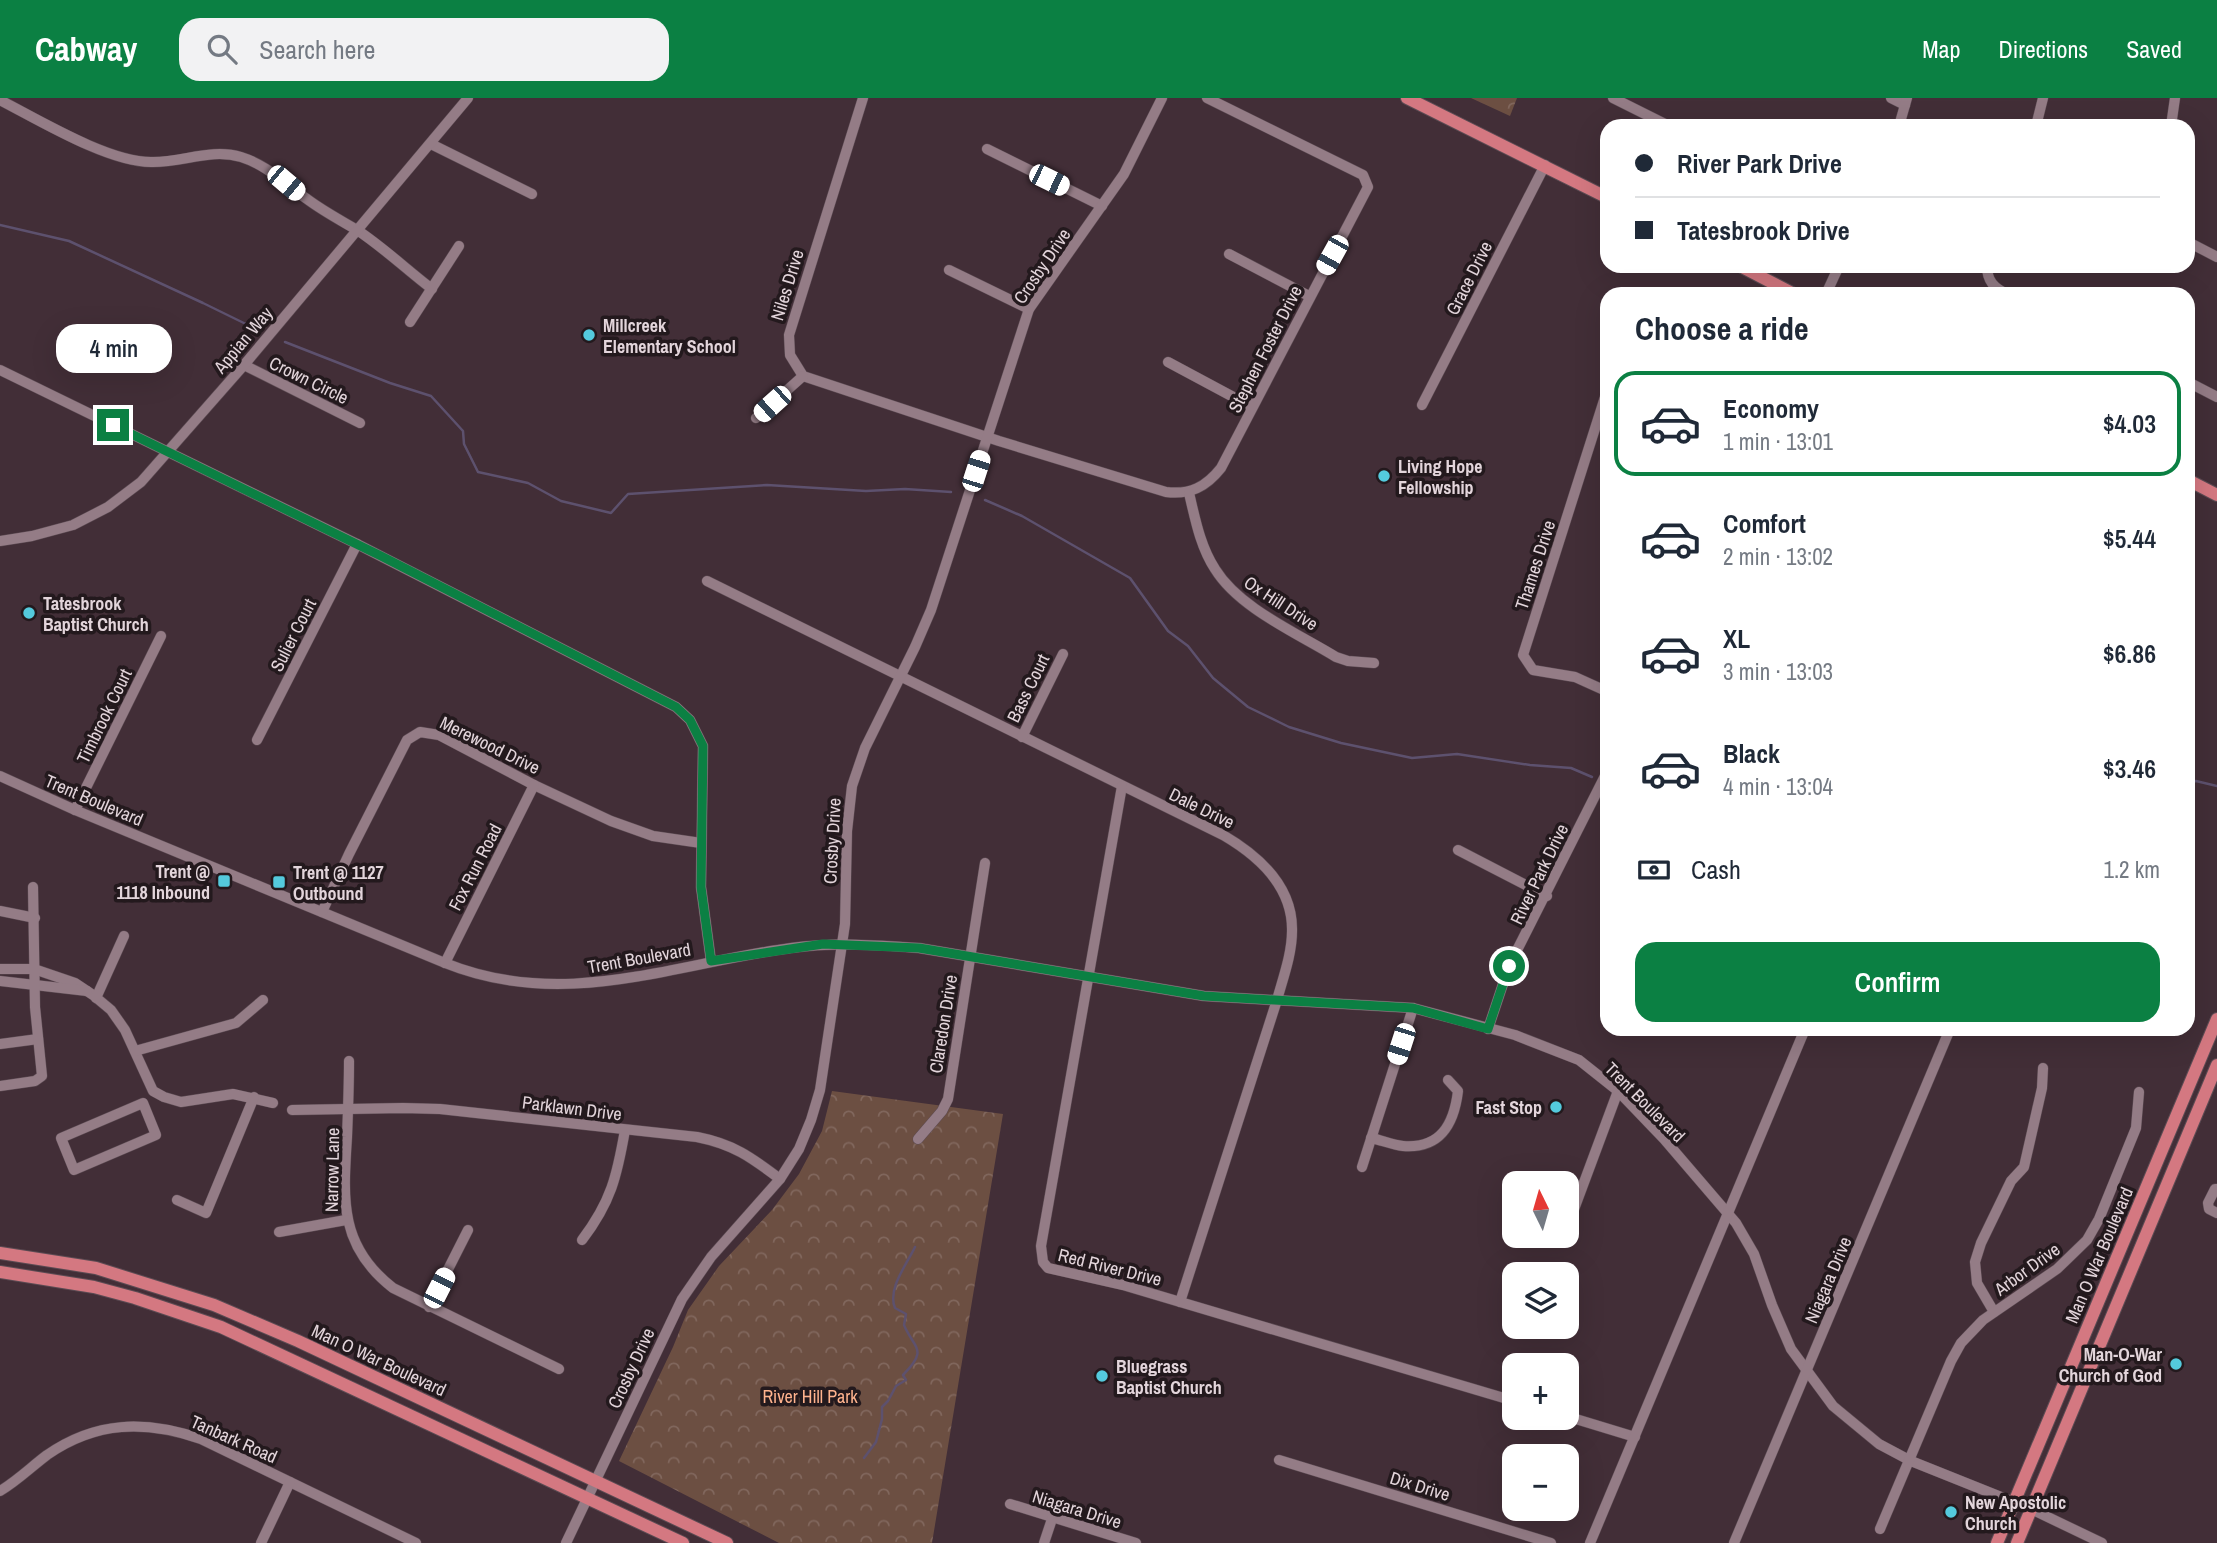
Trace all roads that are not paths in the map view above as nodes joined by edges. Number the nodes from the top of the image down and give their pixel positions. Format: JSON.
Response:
{"nodes":[{"id":1,"x":468,"y":98,"type":"edge"},
{"id":2,"x":863,"y":98,"type":"edge"},
{"id":3,"x":1162,"y":98,"type":"edge"},
{"id":4,"x":1208,"y":98,"type":"edge"},
{"id":5,"x":1407,"y":98,"type":"edge"},
{"id":6,"x":1613,"y":98,"type":"edge"},
{"id":7,"x":1891,"y":98,"type":"edge"},
{"id":8,"x":2043,"y":98,"type":"edge"},
{"id":9,"x":2175,"y":98,"type":"edge"},
{"id":10,"x":0,"y":100,"type":"edge"},
{"id":11,"x":1906,"y":101,"type":"edge"},
{"id":12,"x":1655,"y":119,"type":"edge"},
{"id":13,"x":1901,"y":119,"type":"edge"},
{"id":14,"x":2038,"y":119,"type":"edge"},
{"id":15,"x":2172,"y":119,"type":"edge"},
{"id":16,"x":431,"y":144,"type":"junction"},
{"id":17,"x":987,"y":149,"type":"dead end"},
{"id":18,"x":1545,"y":165,"type":"junction"},
{"id":19,"x":532,"y":194,"type":"dead end"},
{"id":20,"x":1600,"y":194,"type":"edge"},
{"id":21,"x":1102,"y":206,"type":"junction"},
{"id":22,"x":357,"y":230,"type":"junction"},
{"id":23,"x":459,"y":246,"type":"dead end"},
{"id":24,"x":2195,"y":246,"type":"edge"},
{"id":25,"x":1229,"y":254,"type":"dead end"},
{"id":26,"x":2217,"y":257,"type":"edge"},
{"id":27,"x":949,"y":270,"type":"dead end"},
{"id":28,"x":1754,"y":273,"type":"edge"},
{"id":29,"x":1780,"y":287,"type":"edge"},
{"id":30,"x":432,"y":289,"type":"junction"},
{"id":31,"x":1309,"y":296,"type":"junction"},
{"id":32,"x":1029,"y":309,"type":"junction"},
{"id":33,"x":411,"y":321,"type":"dead end"},
{"id":34,"x":1168,"y":362,"type":"dead end"},
{"id":35,"x":244,"y":365,"type":"junction"},
{"id":36,"x":0,"y":370,"type":"edge"},
{"id":37,"x":803,"y":376,"type":"junction"},
{"id":38,"x":2195,"y":386,"type":"edge"},
{"id":39,"x":2217,"y":397,"type":"edge"},
{"id":40,"x":1422,"y":405,"type":"dead end"},
{"id":41,"x":1252,"y":407,"type":"junction"},
{"id":42,"x":1600,"y":413,"type":"edge"},
{"id":43,"x":756,"y":418,"type":"dead end"},
{"id":44,"x":360,"y":423,"type":"dead end"},
{"id":45,"x":987,"y":436,"type":"junction"},
{"id":46,"x":169,"y":452,"type":"junction"},
{"id":47,"x":2195,"y":484,"type":"edge"},
{"id":48,"x":1189,"y":493,"type":"junction"},
{"id":49,"x":2217,"y":495,"type":"edge"},
{"id":50,"x":0,"y":541,"type":"edge"},
{"id":51,"x":357,"y":544,"type":"junction"},
{"id":52,"x":707,"y":581,"type":"dead end"},
{"id":53,"x":161,"y":636,"type":"dead end"},
{"id":54,"x":1063,"y":654,"type":"dead end"},
{"id":55,"x":1374,"y":663,"type":"dead end"},
{"id":56,"x":899,"y":676,"type":"junction"},
{"id":57,"x":1600,"y":688,"type":"edge"},
{"id":58,"x":1021,"y":737,"type":"junction"},
{"id":59,"x":257,"y":740,"type":"dead end"},
{"id":60,"x":0,"y":776,"type":"edge"},
{"id":61,"x":534,"y":785,"type":"junction"},
{"id":62,"x":1122,"y":786,"type":"junction"},
{"id":63,"x":1600,"y":786,"type":"edge"},
{"id":64,"x":75,"y":810,"type":"junction"},
{"id":65,"x":701,"y":843,"type":"junction"},
{"id":66,"x":1458,"y":850,"type":"dead end"},
{"id":67,"x":985,"y":863,"type":"dead end"},
{"id":68,"x":33,"y":887,"type":"dead end"},
{"id":69,"x":1547,"y":895,"type":"junction"},
{"id":70,"x":0,"y":911,"type":"edge"},
{"id":71,"x":323,"y":912,"type":"junction"},
{"id":72,"x":35,"y":918,"type":"junction"},
{"id":73,"x":124,"y":936,"type":"dead end"},
{"id":74,"x":842,"y":944,"type":"junction"},
{"id":75,"x":970,"y":957,"type":"junction"},
{"id":76,"x":711,"y":961,"type":"junction"},
{"id":77,"x":444,"y":963,"type":"junction"},
{"id":78,"x":0,"y":969,"type":"edge"},
{"id":79,"x":34,"y":969,"type":"junction"},
{"id":80,"x":1089,"y":977,"type":"junction"},
{"id":81,"x":0,"y":981,"type":"edge"},
{"id":82,"x":35,"y":984,"type":"junction"},
{"id":83,"x":87,"y":991,"type":"junction"},
{"id":84,"x":96,"y":998,"type":"junction"},
{"id":85,"x":263,"y":1000,"type":"dead end"},
{"id":86,"x":1278,"y":1000,"type":"junction"},
{"id":87,"x":1413,"y":1008,"type":"junction"},
{"id":88,"x":2217,"y":1019,"type":"edge"},
{"id":89,"x":1488,"y":1029,"type":"junction"},
{"id":90,"x":1802,"y":1036,"type":"edge"},
{"id":91,"x":1947,"y":1036,"type":"edge"},
{"id":92,"x":38,"y":1039,"type":"junction"},
{"id":93,"x":0,"y":1044,"type":"edge"},
{"id":94,"x":135,"y":1051,"type":"junction"},
{"id":95,"x":349,"y":1061,"type":"dead end"},
{"id":96,"x":2217,"y":1065,"type":"edge"},
{"id":97,"x":2043,"y":1068,"type":"dead end"},
{"id":98,"x":1448,"y":1080,"type":"dead end"},
{"id":99,"x":0,"y":1086,"type":"edge"},
{"id":100,"x":153,"y":1091,"type":"junction"},
{"id":101,"x":1618,"y":1091,"type":"junction"},
{"id":102,"x":2139,"y":1092,"type":"dead end"},
{"id":103,"x":254,"y":1097,"type":"junction"},
{"id":104,"x":273,"y":1102,"type":"dead end"},
{"id":105,"x":143,"y":1104,"type":"junction"},
{"id":106,"x":348,"y":1109,"type":"junction"},
{"id":107,"x":292,"y":1111,"type":"dead end"},
{"id":108,"x":625,"y":1130,"type":"junction"},
{"id":109,"x":1371,"y":1138,"type":"junction"},
{"id":110,"x":918,"y":1139,"type":"dead end"},
{"id":111,"x":1362,"y":1167,"type":"dead end"},
{"id":112,"x":780,"y":1179,"type":"junction"},
{"id":113,"x":2217,"y":1189,"type":"edge"},
{"id":114,"x":1579,"y":1196,"type":"edge"},
{"id":115,"x":177,"y":1199,"type":"dead end"},
{"id":116,"x":1728,"y":1213,"type":"junction"},
{"id":117,"x":2217,"y":1213,"type":"edge"},
{"id":118,"x":346,"y":1220,"type":"junction"},
{"id":119,"x":468,"y":1230,"type":"dead end"},
{"id":120,"x":279,"y":1232,"type":"dead end"},
{"id":121,"x":582,"y":1240,"type":"dead end"},
{"id":122,"x":0,"y":1253,"type":"edge"},
{"id":123,"x":0,"y":1272,"type":"edge"},
{"id":124,"x":1180,"y":1302,"type":"junction"},
{"id":125,"x":429,"y":1307,"type":"junction"},
{"id":126,"x":1994,"y":1312,"type":"junction"},
{"id":127,"x":559,"y":1369,"type":"dead end"},
{"id":128,"x":1807,"y":1372,"type":"junction"},
{"id":129,"x":1502,"y":1397,"type":"edge"},
{"id":130,"x":1579,"y":1420,"type":"edge"},
{"id":131,"x":1635,"y":1437,"type":"junction"},
{"id":132,"x":1279,"y":1460,"type":"dead end"},
{"id":133,"x":1911,"y":1461,"type":"junction"},
{"id":134,"x":596,"y":1481,"type":"junction"},
{"id":135,"x":290,"y":1482,"type":"junction"},
{"id":136,"x":0,"y":1492,"type":"edge"},
{"id":137,"x":586,"y":1498,"type":"junction"},
{"id":138,"x":2014,"y":1503,"type":"junction"},
{"id":139,"x":1010,"y":1504,"type":"dead end"},
{"id":140,"x":2031,"y":1509,"type":"junction"},
{"id":141,"x":1052,"y":1518,"type":"junction"},
{"id":142,"x":1880,"y":1529,"type":"dead end"},
{"id":143,"x":261,"y":1543,"type":"edge"},
{"id":144,"x":416,"y":1543,"type":"edge"},
{"id":145,"x":566,"y":1543,"type":"edge"},
{"id":146,"x":683,"y":1543,"type":"edge"},
{"id":147,"x":727,"y":1543,"type":"edge"},
{"id":148,"x":1044,"y":1543,"type":"edge"},
{"id":149,"x":1136,"y":1543,"type":"edge"},
{"id":150,"x":1550,"y":1543,"type":"edge"},
{"id":151,"x":1590,"y":1543,"type":"edge"},
{"id":152,"x":1734,"y":1543,"type":"edge"},
{"id":153,"x":1997,"y":1543,"type":"edge"},
{"id":154,"x":2017,"y":1543,"type":"edge"},
{"id":155,"x":2102,"y":1543,"type":"edge"}],
"edges":[{"from":1,"to":16,"type":"street","name":"Appian Way"},
{"from":2,"to":37,"type":"street","name":"Niles Drive"},
{"from":3,"to":21,"type":"street","name":"Crosby Drive"},
{"from":4,"to":31,"type":"street","name":"Stephen Foster Drive"},
{"from":5,"to":18,"type":"main road"},
{"from":6,"to":12,"type":"street"},
{"from":7,"to":11,"type":"street"},
{"from":8,"to":14,"type":"street"},
{"from":9,"to":15,"type":"street"},
{"from":10,"to":22,"type":"street"},
{"from":11,"to":13,"type":"street"},
{"from":16,"to":19,"type":"street"},
{"from":16,"to":22,"type":"street","name":"Appian Way"},
{"from":17,"to":21,"type":"street"},
{"from":18,"to":20,"type":"main road"},
{"from":18,"to":40,"type":"street","name":"Grace Drive"},
{"from":21,"to":32,"type":"street","name":"Crosby Drive"},
{"from":22,"to":30,"type":"street"},
{"from":22,"to":35,"type":"street","name":"Appian Way"},
{"from":23,"to":30,"type":"street"},
{"from":24,"to":26,"type":"street"},
{"from":25,"to":31,"type":"street"},
{"from":27,"to":32,"type":"street"},
{"from":28,"to":29,"type":"main road"},
{"from":30,"to":33,"type":"street"},
{"from":31,"to":41,"type":"street","name":"Stephen Foster Drive"},
{"from":32,"to":45,"type":"street","name":"Crosby Drive"},
{"from":34,"to":41,"type":"street"},
{"from":35,"to":44,"type":"street","name":"Crown Circle"},
{"from":35,"to":46,"type":"street","name":"Appian Way"},
{"from":36,"to":46,"type":"street"},
{"from":37,"to":43,"type":"street"},
{"from":37,"to":45,"type":"street"},
{"from":38,"to":39,"type":"street"},
{"from":41,"to":48,"type":"street","name":"Stephen Foster Drive"},
{"from":42,"to":57,"type":"street","name":"Thames Drive"},
{"from":45,"to":48,"type":"street"},
{"from":45,"to":56,"type":"street","name":"Crosby Drive"},
{"from":46,"to":50,"type":"street","name":"Appian Way"},
{"from":46,"to":51,"type":"street"},
{"from":47,"to":49,"type":"main road"},
{"from":48,"to":55,"type":"street","name":"Ox Hill Drive"},
{"from":51,"to":59,"type":"street","name":"Sulier Court"},
{"from":51,"to":65,"type":"street"},
{"from":52,"to":56,"type":"street","name":"Dale Drive"},
{"from":53,"to":64,"type":"street","name":"Timbrook Court"},
{"from":54,"to":58,"type":"street","name":"Bass Court"},
{"from":56,"to":58,"type":"street","name":"Dale Drive"},
{"from":56,"to":74,"type":"street","name":"Crosby Drive"},
{"from":58,"to":62,"type":"street","name":"Dale Drive"},
{"from":60,"to":64,"type":"street","name":"Trent Boulevard"},
{"from":61,"to":65,"type":"street","name":"Merewood Drive"},
{"from":61,"to":71,"type":"street","name":"Merewood Drive"},
{"from":61,"to":77,"type":"street","name":"Fox Run Road"},
{"from":62,"to":80,"type":"street","name":"Red River Drive"},
{"from":62,"to":86,"type":"street","name":"Dale Drive"},
{"from":63,"to":69,"type":"street","name":"River Park Drive"},
{"from":64,"to":71,"type":"street","name":"Trent Boulevard"},
{"from":65,"to":76,"type":"street"},
{"from":66,"to":69,"type":"street"},
{"from":67,"to":75,"type":"street","name":"Claredon Drive"},
{"from":68,"to":72,"type":"street"},
{"from":69,"to":89,"type":"street","name":"River Park Drive"},
{"from":70,"to":72,"type":"street"},
{"from":71,"to":77,"type":"street","name":"Trent Boulevard"},
{"from":72,"to":79,"type":"street"},
{"from":73,"to":84,"type":"street"},
{"from":74,"to":75,"type":"street","name":"Trent Boulevard"},
{"from":74,"to":76,"type":"street","name":"Trent Boulevard"},
{"from":74,"to":112,"type":"street","name":"Crosby Drive"},
{"from":75,"to":80,"type":"street","name":"Trent Boulevard"},
{"from":75,"to":110,"type":"street","name":"Claredon Drive"},
{"from":76,"to":77,"type":"street","name":"Trent Boulevard"},
{"from":78,"to":79,"type":"street"},
{"from":79,"to":82,"type":"street"},
{"from":79,"to":83,"type":"street"},
{"from":80,"to":86,"type":"street","name":"Trent Boulevard"},
{"from":80,"to":124,"type":"street","name":"Red River Drive"},
{"from":81,"to":82,"type":"street"},
{"from":82,"to":83,"type":"street"},
{"from":82,"to":92,"type":"street"},
{"from":83,"to":84,"type":"street"},
{"from":84,"to":94,"type":"street"},
{"from":85,"to":94,"type":"street"},
{"from":86,"to":87,"type":"street","name":"Trent Boulevard"},
{"from":86,"to":124,"type":"street","name":"Dale Drive"},
{"from":87,"to":89,"type":"street","name":"Trent Boulevard"},
{"from":87,"to":109,"type":"street"},
{"from":88,"to":138,"type":"main road","name":"Man O War Boulevard"},
{"from":89,"to":101,"type":"street","name":"Trent Boulevard"},
{"from":90,"to":116,"type":"street"},
{"from":91,"to":128,"type":"street","name":"Niagara Drive"},
{"from":92,"to":93,"type":"street"},
{"from":92,"to":99,"type":"street"},
{"from":94,"to":100,"type":"street"},
{"from":95,"to":106,"type":"street","name":"Narrow Lane"},
{"from":96,"to":140,"type":"main road","name":"Man O War Boulevard"},
{"from":97,"to":126,"type":"street"},
{"from":98,"to":109,"type":"street"},
{"from":100,"to":103,"type":"street"},
{"from":100,"to":105,"type":"street"},
{"from":101,"to":114,"type":"street"},
{"from":101,"to":116,"type":"street","name":"Trent Boulevard"},
{"from":102,"to":126,"type":"street","name":"Arbor Drive"},
{"from":103,"to":104,"type":"street"},
{"from":103,"to":115,"type":"street"},
{"from":105,"to":105,"type":"street"},
{"from":106,"to":107,"type":"street","name":"Parklawn Drive"},
{"from":106,"to":108,"type":"street","name":"Parklawn Drive"},
{"from":106,"to":118,"type":"street","name":"Narrow Lane"},
{"from":108,"to":112,"type":"street","name":"Parklawn Drive"},
{"from":108,"to":121,"type":"street"},
{"from":109,"to":111,"type":"street"},
{"from":112,"to":134,"type":"street","name":"Crosby Drive"},
{"from":113,"to":117,"type":"street"},
{"from":116,"to":128,"type":"street","name":"Trent Boulevard"},
{"from":116,"to":131,"type":"street"},
{"from":118,"to":120,"type":"street"},
{"from":118,"to":125,"type":"street","name":"Narrow Lane"},
{"from":119,"to":125,"type":"street"},
{"from":122,"to":134,"type":"main road","name":"Man O War Boulevard"},
{"from":123,"to":137,"type":"main road","name":"Man O War Boulevard"},
{"from":124,"to":129,"type":"street","name":"Red River Drive"},
{"from":125,"to":127,"type":"street","name":"Narrow Lane"},
{"from":126,"to":133,"type":"street","name":"Arbor Drive"},
{"from":128,"to":133,"type":"street","name":"Trent Boulevard"},
{"from":128,"to":152,"type":"street","name":"Niagara Drive"},
{"from":130,"to":131,"type":"street"},
{"from":131,"to":151,"type":"street"},
{"from":132,"to":150,"type":"street","name":"Dix Drive"},
{"from":133,"to":138,"type":"street","name":"Trent Boulevard"},
{"from":133,"to":142,"type":"street","name":"Arbor Drive"},
{"from":134,"to":137,"type":"street","name":"Crosby Drive"},
{"from":134,"to":147,"type":"main road","name":"Man O War Boulevard"},
{"from":135,"to":136,"type":"street","name":"Tanbark Road"},
{"from":135,"to":143,"type":"street"},
{"from":135,"to":144,"type":"street","name":"Tanbark Road"},
{"from":137,"to":145,"type":"street","name":"Crosby Drive"},
{"from":137,"to":146,"type":"main road","name":"Man O War Boulevard"},
{"from":138,"to":140,"type":"street","name":"Trent Boulevard"},
{"from":138,"to":153,"type":"main road","name":"Man O War Boulevard"},
{"from":139,"to":141,"type":"street","name":"Niagara Drive"},
{"from":140,"to":154,"type":"main road","name":"Man O War Boulevard"},
{"from":140,"to":155,"type":"street","name":"Trent Boulevard"},
{"from":141,"to":148,"type":"street"},
{"from":141,"to":149,"type":"street","name":"Niagara Drive"}]}
